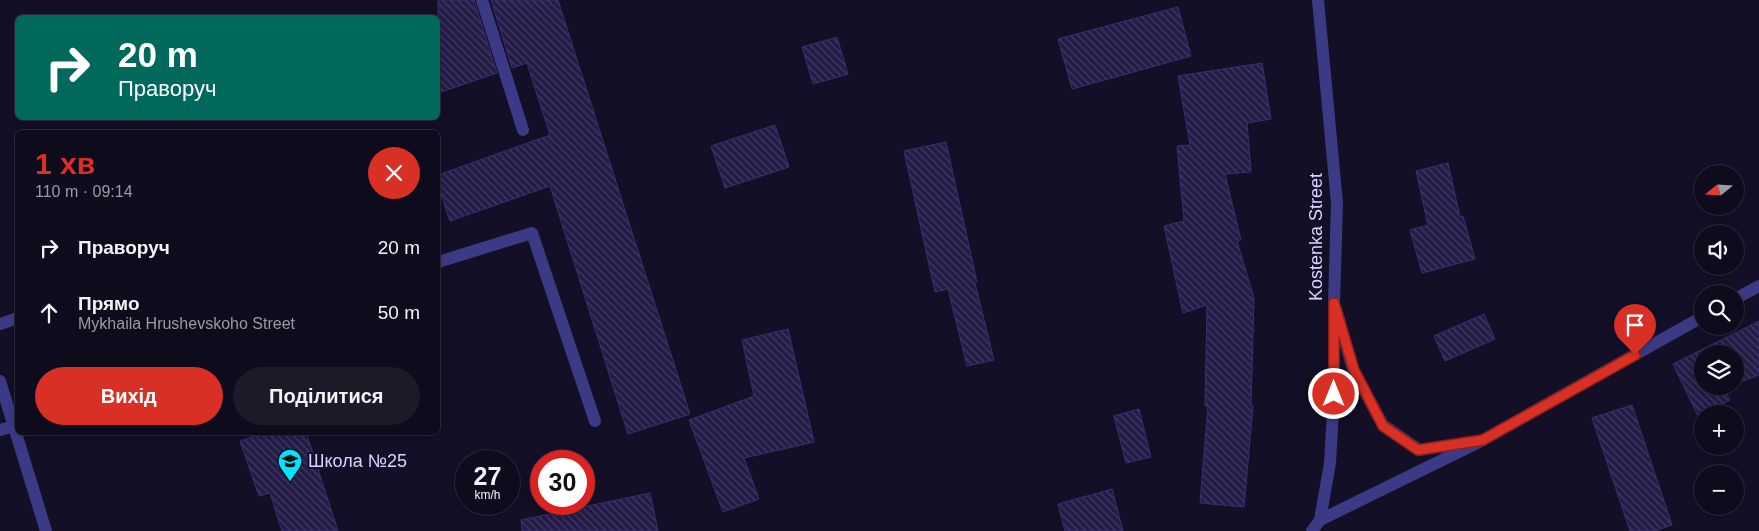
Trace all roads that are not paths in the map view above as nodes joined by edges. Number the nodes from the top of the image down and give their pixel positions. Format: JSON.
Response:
{"nodes":[{"id":1,"x":482,"y":0,"type":"edge"},
{"id":2,"x":1318,"y":0,"type":"edge"},
{"id":3,"x":523,"y":130,"type":"dead end"},
{"id":4,"x":440,"y":261,"type":"edge"},
{"id":5,"x":1759,"y":286,"type":"edge"},
{"id":6,"x":1744,"y":294,"type":"edge"},
{"id":7,"x":1334,"y":303,"type":"junction"},
{"id":8,"x":15,"y":319,"type":"edge"},
{"id":9,"x":1694,"y":321,"type":"edge"},
{"id":10,"x":0,"y":324,"type":"edge"},
{"id":11,"x":0,"y":381,"type":"edge"},
{"id":12,"x":595,"y":421,"type":"dead end"},
{"id":13,"x":14,"y":426,"type":"junction"},
{"id":14,"x":15,"y":429,"type":"edge"},
{"id":15,"x":0,"y":430,"type":"edge"},
{"id":16,"x":17,"y":435,"type":"edge"},
{"id":17,"x":1483,"y":440,"type":"junction"},
{"id":18,"x":1320,"y":520,"type":"junction"},
{"id":19,"x":46,"y":531,"type":"edge"},
{"id":20,"x":1312,"y":531,"type":"edge"}],
"edges":[{"from":1,"to":3,"type":"street"},
{"from":2,"to":7,"type":"street","name":"Kostenka Street"},
{"from":4,"to":12,"type":"street"},
{"from":5,"to":6,"type":"street"},
{"from":7,"to":17,"type":"street"},
{"from":7,"to":18,"type":"street","name":"Kostenka Street"},
{"from":8,"to":10,"type":"street"},
{"from":9,"to":17,"type":"street"},
{"from":11,"to":13,"type":"street"},
{"from":13,"to":14,"type":"street"},
{"from":13,"to":15,"type":"street"},
{"from":16,"to":19,"type":"street"},
{"from":17,"to":18,"type":"street"},
{"from":18,"to":20,"type":"street","name":"Kostenka Street"}]}
